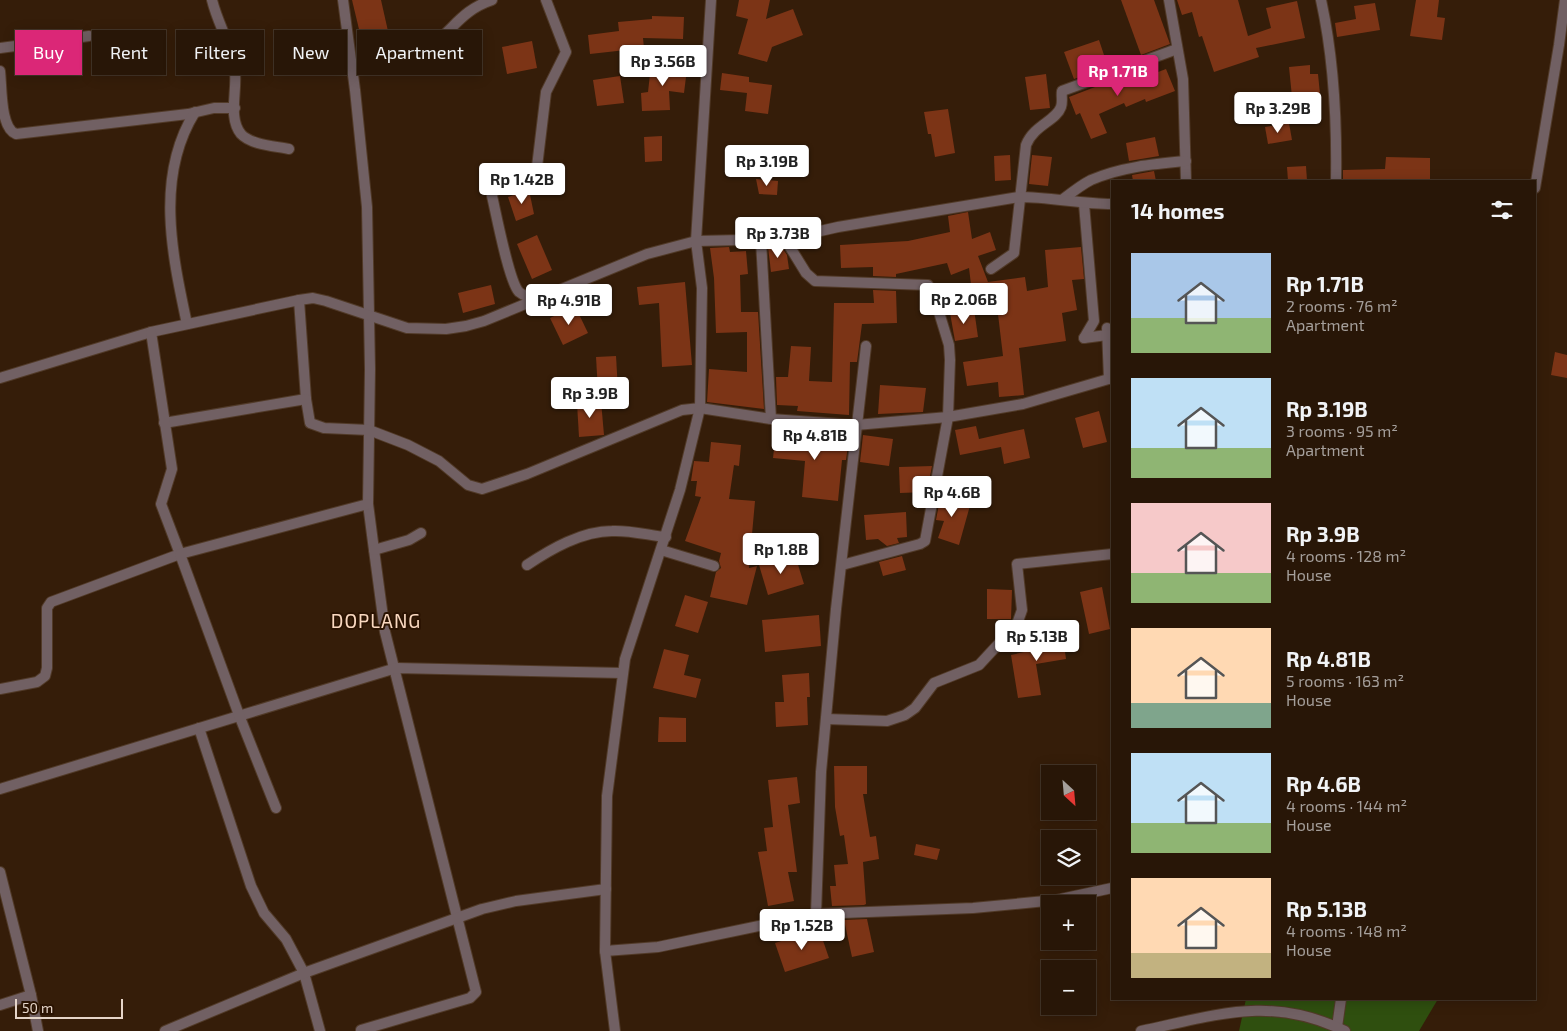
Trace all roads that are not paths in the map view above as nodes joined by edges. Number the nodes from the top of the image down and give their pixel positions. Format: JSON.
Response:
{"nodes":[{"id":1,"x":212,"y":0,"type":"edge"},
{"id":2,"x":342,"y":0,"type":"edge"},
{"id":3,"x":492,"y":0,"type":"edge"},
{"id":4,"x":546,"y":0,"type":"edge"},
{"id":5,"x":711,"y":0,"type":"edge"},
{"id":6,"x":1169,"y":0,"type":"edge"},
{"id":7,"x":1321,"y":0,"type":"edge"},
{"id":8,"x":1564,"y":0,"type":"edge"},
{"id":9,"x":89,"y":36,"type":"dead end"},
{"id":10,"x":0,"y":48,"type":"edge"},
{"id":11,"x":1178,"y":49,"type":"junction"},
{"id":12,"x":352,"y":66,"type":"junction"},
{"id":13,"x":0,"y":71,"type":"edge"},
{"id":14,"x":1,"y":84,"type":"edge"},
{"id":15,"x":235,"y":108,"type":"junction"},
{"id":16,"x":195,"y":112,"type":"junction"},
{"id":17,"x":288,"y":149,"type":"dead end"},
{"id":18,"x":1186,"y":161,"type":"junction"},
{"id":19,"x":1186,"y":180,"type":"edge"},
{"id":20,"x":1336,"y":180,"type":"edge"},
{"id":21,"x":1536,"y":182,"type":"edge"},
{"id":22,"x":1019,"y":196,"type":"junction"},
{"id":23,"x":1062,"y":200,"type":"junction"},
{"id":24,"x":1084,"y":204,"type":"junction"},
{"id":25,"x":1111,"y":204,"type":"edge"},
{"id":26,"x":785,"y":239,"type":"junction"},
{"id":27,"x":696,"y":241,"type":"junction"},
{"id":28,"x":761,"y":241,"type":"junction"},
{"id":29,"x":991,"y":269,"type":"dead end"},
{"id":30,"x":538,"y":298,"type":"junction"},
{"id":31,"x":299,"y":300,"type":"junction"},
{"id":32,"x":369,"y":314,"type":"junction"},
{"id":33,"x":187,"y":324,"type":"junction"},
{"id":34,"x":151,"y":332,"type":"junction"},
{"id":35,"x":866,"y":346,"type":"dead end"},
{"id":36,"x":0,"y":378,"type":"edge"},
{"id":37,"x":1111,"y":379,"type":"edge"},
{"id":38,"x":306,"y":399,"type":"junction"},
{"id":39,"x":700,"y":408,"type":"junction"},
{"id":40,"x":948,"y":416,"type":"junction"},
{"id":41,"x":771,"y":419,"type":"junction"},
{"id":42,"x":164,"y":423,"type":"junction"},
{"id":43,"x":860,"y":425,"type":"junction"},
{"id":44,"x":369,"y":430,"type":"junction"},
{"id":45,"x":368,"y":504,"type":"junction"},
{"id":46,"x":421,"y":533,"type":"dead end"},
{"id":47,"x":666,"y":537,"type":"junction"},
{"id":48,"x":374,"y":550,"type":"junction"},
{"id":49,"x":661,"y":550,"type":"junction"},
{"id":50,"x":180,"y":554,"type":"junction"},
{"id":51,"x":1111,"y":554,"type":"edge"},
{"id":52,"x":526,"y":565,"type":"dead end"},
{"id":53,"x":842,"y":565,"type":"junction"},
{"id":54,"x":714,"y":566,"type":"dead end"},
{"id":55,"x":396,"y":668,"type":"junction"},
{"id":56,"x":622,"y":673,"type":"junction"},
{"id":57,"x":0,"y":690,"type":"edge"},
{"id":58,"x":239,"y":715,"type":"junction"},
{"id":59,"x":826,"y":719,"type":"junction"},
{"id":60,"x":199,"y":728,"type":"junction"},
{"id":61,"x":0,"y":790,"type":"edge"},
{"id":62,"x":276,"y":808,"type":"dead end"},
{"id":63,"x":0,"y":872,"type":"edge"},
{"id":64,"x":1111,"y":888,"type":"edge"},
{"id":65,"x":606,"y":889,"type":"junction"},
{"id":66,"x":816,"y":914,"type":"junction"},
{"id":67,"x":459,"y":917,"type":"junction"},
{"id":68,"x":605,"y":951,"type":"junction"},
{"id":69,"x":304,"y":973,"type":"junction"},
{"id":70,"x":31,"y":995,"type":"junction"},
{"id":71,"x":1341,"y":1000,"type":"edge"},
{"id":72,"x":0,"y":1004,"type":"edge"},
{"id":73,"x":1341,"y":1029,"type":"edge"},
{"id":74,"x":361,"y":1030,"type":"edge"},
{"id":75,"x":38,"y":1031,"type":"edge"},
{"id":76,"x":166,"y":1031,"type":"edge"},
{"id":77,"x":320,"y":1031,"type":"edge"},
{"id":78,"x":614,"y":1031,"type":"edge"},
{"id":79,"x":1141,"y":1031,"type":"edge"}],
"edges":[{"from":1,"to":15,"type":"street"},
{"from":2,"to":12,"type":"street"},
{"from":3,"to":12,"type":"street"},
{"from":4,"to":30,"type":"street"},
{"from":5,"to":27,"type":"street"},
{"from":6,"to":11,"type":"street"},
{"from":7,"to":20,"type":"street"},
{"from":8,"to":21,"type":"street"},
{"from":9,"to":10,"type":"street"},
{"from":11,"to":18,"type":"street"},
{"from":11,"to":22,"type":"street"},
{"from":12,"to":32,"type":"street"},
{"from":13,"to":14,"type":"street"},
{"from":14,"to":16,"type":"street"},
{"from":15,"to":16,"type":"street"},
{"from":15,"to":17,"type":"street"},
{"from":16,"to":33,"type":"street"},
{"from":18,"to":19,"type":"street"},
{"from":18,"to":23,"type":"street"},
{"from":22,"to":23,"type":"street"},
{"from":22,"to":26,"type":"street"},
{"from":22,"to":29,"type":"street"},
{"from":23,"to":24,"type":"street"},
{"from":24,"to":25,"type":"street"},
{"from":24,"to":37,"type":"street"},
{"from":26,"to":28,"type":"street"},
{"from":26,"to":40,"type":"street"},
{"from":27,"to":28,"type":"street"},
{"from":27,"to":30,"type":"street"},
{"from":27,"to":39,"type":"street"},
{"from":28,"to":41,"type":"street"},
{"from":30,"to":32,"type":"street"},
{"from":31,"to":32,"type":"street"},
{"from":31,"to":33,"type":"street"},
{"from":31,"to":38,"type":"street"},
{"from":32,"to":44,"type":"street"},
{"from":33,"to":34,"type":"street"},
{"from":34,"to":36,"type":"street"},
{"from":34,"to":42,"type":"street"},
{"from":35,"to":43,"type":"street"},
{"from":37,"to":40,"type":"street"},
{"from":38,"to":42,"type":"street"},
{"from":38,"to":44,"type":"street"},
{"from":39,"to":41,"type":"street"},
{"from":39,"to":44,"type":"street"},
{"from":39,"to":47,"type":"street"},
{"from":40,"to":43,"type":"street"},
{"from":40,"to":53,"type":"street"},
{"from":41,"to":43,"type":"street"},
{"from":42,"to":50,"type":"street"},
{"from":43,"to":53,"type":"street"},
{"from":44,"to":45,"type":"street"},
{"from":45,"to":48,"type":"street"},
{"from":45,"to":50,"type":"street"},
{"from":46,"to":48,"type":"street"},
{"from":47,"to":49,"type":"street"},
{"from":47,"to":52,"type":"street"},
{"from":48,"to":55,"type":"street"},
{"from":49,"to":54,"type":"street"},
{"from":49,"to":56,"type":"street"},
{"from":50,"to":57,"type":"street"},
{"from":50,"to":58,"type":"street"},
{"from":51,"to":59,"type":"street"},
{"from":53,"to":59,"type":"street"},
{"from":55,"to":56,"type":"street"},
{"from":55,"to":58,"type":"street"},
{"from":55,"to":67,"type":"street"},
{"from":56,"to":65,"type":"street"},
{"from":58,"to":60,"type":"street"},
{"from":58,"to":62,"type":"street"},
{"from":59,"to":66,"type":"street"},
{"from":60,"to":61,"type":"street"},
{"from":60,"to":69,"type":"street"},
{"from":63,"to":70,"type":"street"},
{"from":64,"to":66,"type":"street"},
{"from":65,"to":67,"type":"street"},
{"from":65,"to":68,"type":"street"},
{"from":66,"to":68,"type":"street"},
{"from":67,"to":69,"type":"street"},
{"from":67,"to":74,"type":"street"},
{"from":68,"to":78,"type":"street"},
{"from":69,"to":76,"type":"street"},
{"from":69,"to":77,"type":"street"},
{"from":70,"to":72,"type":"street"},
{"from":70,"to":75,"type":"street"},
{"from":71,"to":73,"type":"street"},
{"from":73,"to":79,"type":"street"}]}
